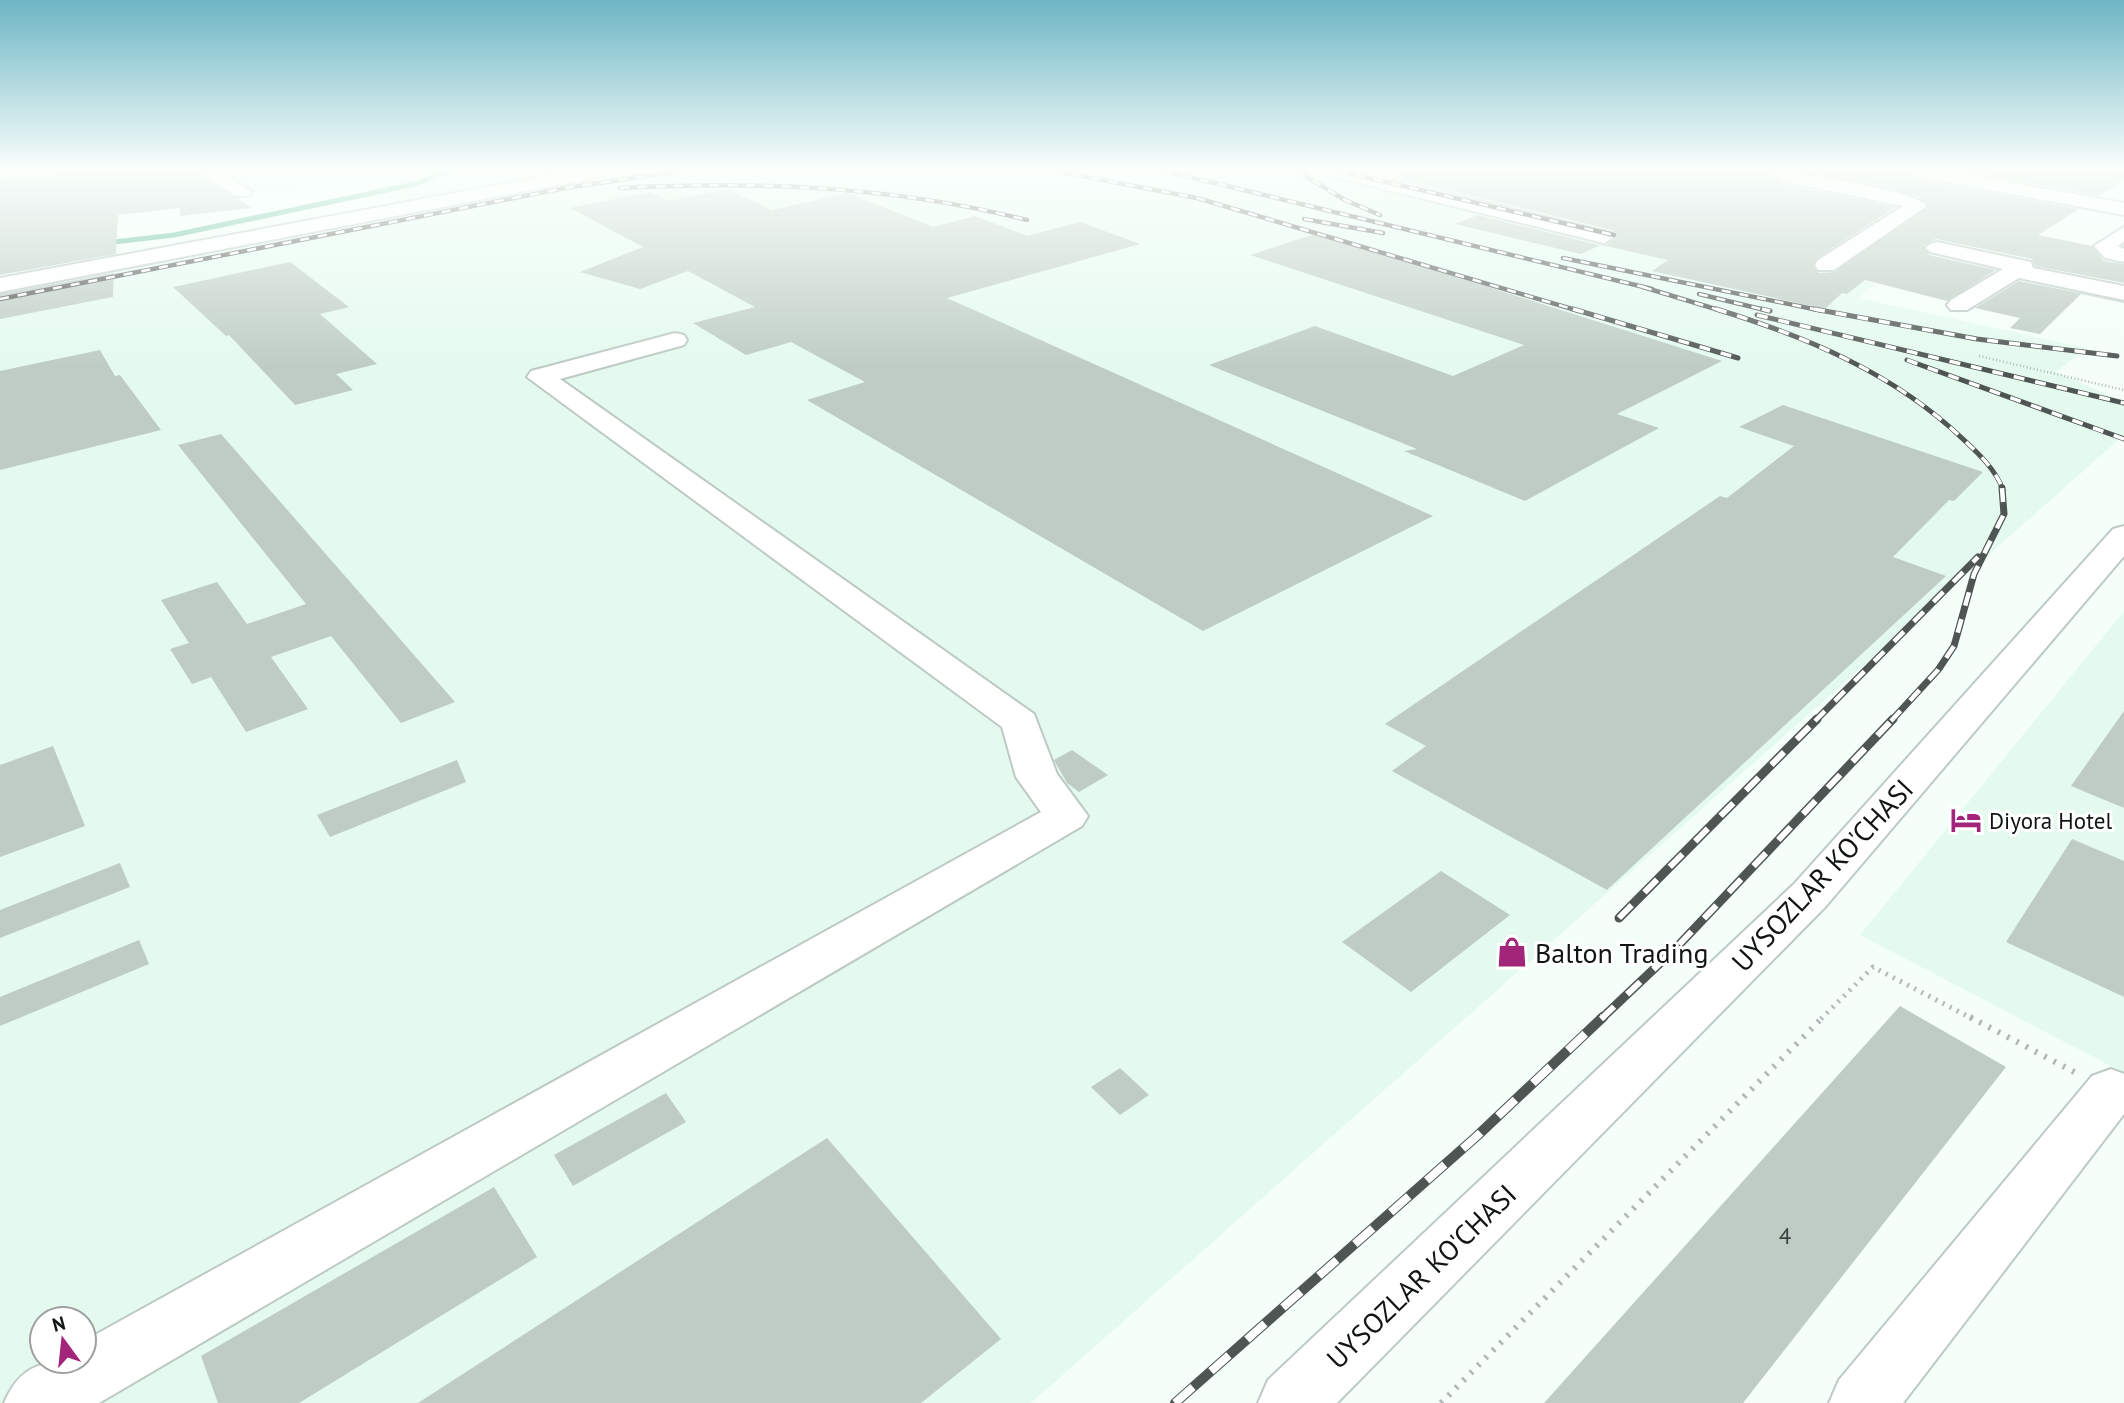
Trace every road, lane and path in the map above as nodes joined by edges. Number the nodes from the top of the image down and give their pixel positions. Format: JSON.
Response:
{"nodes":[{"id":1,"x":257,"y":236,"type":"edge"},
{"id":2,"x":1870,"y":236,"type":"edge"},
{"id":3,"x":2119,"y":236,"type":"edge"},
{"id":4,"x":1937,"y":247,"type":"dead end"},
{"id":5,"x":2124,"y":256,"type":"edge"},
{"id":6,"x":1826,"y":265,"type":"dead end"},
{"id":7,"x":2016,"y":271,"type":"junction"},
{"id":8,"x":0,"y":285,"type":"edge"},
{"id":9,"x":2124,"y":293,"type":"edge"},
{"id":10,"x":1959,"y":305,"type":"dead end"},
{"id":11,"x":675,"y":340,"type":"dead end"},
{"id":12,"x":1979,"y":356,"type":"dead end"},
{"id":13,"x":2124,"y":390,"type":"edge"},
{"id":14,"x":2124,"y":536,"type":"edge"},
{"id":15,"x":2111,"y":1091,"type":"joint"},
{"id":16,"x":37,"y":1403,"type":"edge"},
{"id":17,"x":1292,"y":1403,"type":"edge"},
{"id":18,"x":1441,"y":1403,"type":"edge"},
{"id":19,"x":1862,"y":1403,"type":"edge"}],
"edges":[{"from":1,"to":8,"type":"street"},
{"from":2,"to":6,"type":"street"},
{"from":3,"to":5,"type":"street"},
{"from":4,"to":7,"type":"street"},
{"from":7,"to":9,"type":"street"},
{"from":7,"to":10,"type":"street"},
{"from":11,"to":16,"type":"street"},
{"from":12,"to":13,"type":"path"},
{"from":14,"to":17,"type":"street","name":"UYSOZLAR KO'CHASI"},
{"from":15,"to":18,"type":"path"},
{"from":15,"to":19,"type":"street"}]}
